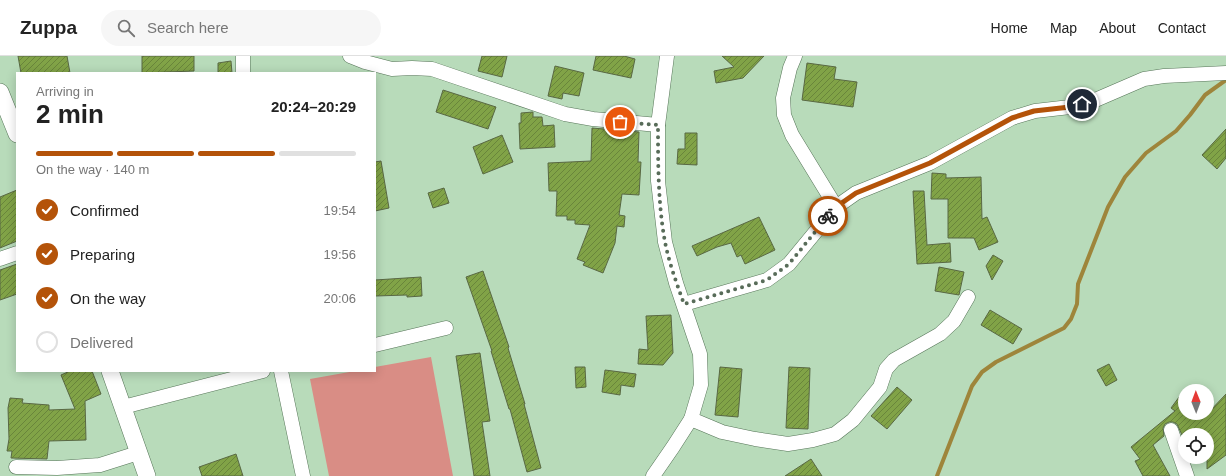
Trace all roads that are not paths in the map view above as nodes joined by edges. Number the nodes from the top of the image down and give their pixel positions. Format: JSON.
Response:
{"nodes":[{"id":1,"x":243,"y":56,"type":"edge"},
{"id":2,"x":350,"y":56,"type":"edge"},
{"id":3,"x":667,"y":56,"type":"edge"},
{"id":4,"x":795,"y":56,"type":"edge"},
{"id":5,"x":243,"y":72,"type":"edge"},
{"id":6,"x":1226,"y":73,"type":"edge"},
{"id":7,"x":0,"y":92,"type":"edge"},
{"id":8,"x":658,"y":125,"type":"junction"},
{"id":9,"x":16,"y":132,"type":"edge"},
{"id":10,"x":836,"y":207,"type":"junction"},
{"id":11,"x":16,"y":253,"type":"edge"},
{"id":12,"x":0,"y":259,"type":"edge"},
{"id":13,"x":968,"y":297,"type":"dead end"},
{"id":14,"x":684,"y":304,"type":"junction"},
{"id":15,"x":446,"y":328,"type":"dead end"},
{"id":16,"x":376,"y":345,"type":"edge"},
{"id":17,"x":110,"y":372,"type":"edge"},
{"id":18,"x":259,"y":372,"type":"edge"},
{"id":19,"x":281,"y":372,"type":"edge"},
{"id":20,"x":123,"y":407,"type":"junction"},
{"id":21,"x":691,"y":419,"type":"junction"},
{"id":22,"x":1171,"y":430,"type":"dead end"},
{"id":23,"x":138,"y":453,"type":"junction"},
{"id":24,"x":16,"y":467,"type":"dead end"},
{"id":25,"x":147,"y":476,"type":"edge"},
{"id":26,"x":303,"y":476,"type":"edge"},
{"id":27,"x":653,"y":476,"type":"edge"},
{"id":28,"x":1187,"y":476,"type":"edge"}],
"edges":[{"from":1,"to":5,"type":"street"},
{"from":2,"to":8,"type":"street"},
{"from":3,"to":8,"type":"street"},
{"from":4,"to":10,"type":"street"},
{"from":6,"to":10,"type":"street"},
{"from":7,"to":9,"type":"street"},
{"from":8,"to":14,"type":"street"},
{"from":10,"to":14,"type":"street"},
{"from":11,"to":12,"type":"street"},
{"from":13,"to":21,"type":"street"},
{"from":14,"to":21,"type":"street"},
{"from":15,"to":16,"type":"street"},
{"from":17,"to":20,"type":"street"},
{"from":18,"to":20,"type":"street"},
{"from":19,"to":26,"type":"street"},
{"from":20,"to":23,"type":"street"},
{"from":21,"to":27,"type":"street"},
{"from":22,"to":28,"type":"street"},
{"from":23,"to":24,"type":"street"},
{"from":23,"to":25,"type":"street"}]}
